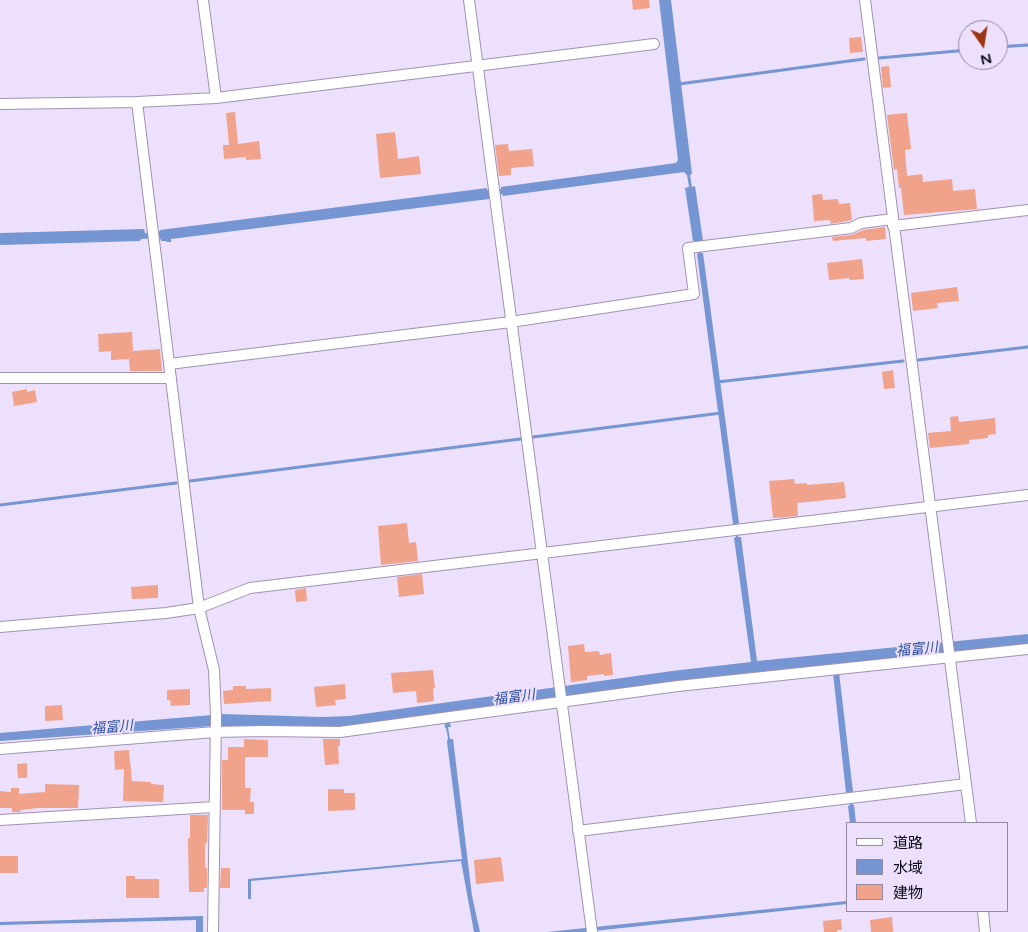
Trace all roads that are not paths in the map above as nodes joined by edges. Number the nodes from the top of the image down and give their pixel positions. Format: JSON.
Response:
{"nodes":[{"id":1,"x":202,"y":0,"type":"edge"},
{"id":2,"x":469,"y":0,"type":"edge"},
{"id":3,"x":865,"y":0,"type":"edge"},
{"id":4,"x":654,"y":44,"type":"dead end"},
{"id":5,"x":478,"y":65,"type":"junction"},
{"id":6,"x":216,"y":98,"type":"junction"},
{"id":7,"x":137,"y":102,"type":"junction"},
{"id":8,"x":0,"y":104,"type":"edge"},
{"id":9,"x":1028,"y":210,"type":"edge"},
{"id":10,"x":893,"y":223,"type":"junction"},
{"id":11,"x":511,"y":322,"type":"junction"},
{"id":12,"x":169,"y":364,"type":"junction"},
{"id":13,"x":0,"y":378,"type":"edge"},
{"id":14,"x":171,"y":378,"type":"junction"},
{"id":15,"x":1028,"y":495,"type":"edge"},
{"id":16,"x":929,"y":506,"type":"junction"},
{"id":17,"x":542,"y":554,"type":"junction"},
{"id":18,"x":199,"y":608,"type":"junction"},
{"id":19,"x":0,"y":627,"type":"edge"},
{"id":20,"x":1028,"y":648,"type":"edge"},
{"id":21,"x":948,"y":655,"type":"junction"},
{"id":22,"x":561,"y":700,"type":"junction"},
{"id":23,"x":215,"y":729,"type":"junction"},
{"id":24,"x":0,"y":749,"type":"edge"},
{"id":25,"x":966,"y":784,"type":"junction"},
{"id":26,"x":214,"y":807,"type":"junction"},
{"id":27,"x":0,"y":820,"type":"edge"},
{"id":28,"x":971,"y":822,"type":"edge"},
{"id":29,"x":578,"y":831,"type":"junction"},
{"id":30,"x":983,"y":914,"type":"edge"},
{"id":31,"x":591,"y":928,"type":"edge"},
{"id":32,"x":213,"y":932,"type":"edge"},
{"id":33,"x":985,"y":932,"type":"edge"}],
"edges":[{"from":1,"to":6,"type":"street"},
{"from":2,"to":5,"type":"street"},
{"from":3,"to":10,"type":"street"},
{"from":4,"to":5,"type":"street"},
{"from":5,"to":6,"type":"street"},
{"from":5,"to":11,"type":"street"},
{"from":6,"to":7,"type":"street"},
{"from":7,"to":8,"type":"street"},
{"from":7,"to":12,"type":"street"},
{"from":9,"to":10,"type":"street"},
{"from":10,"to":11,"type":"street"},
{"from":10,"to":16,"type":"street"},
{"from":11,"to":12,"type":"street"},
{"from":11,"to":17,"type":"street"},
{"from":12,"to":14,"type":"street"},
{"from":13,"to":14,"type":"street"},
{"from":14,"to":18,"type":"street"},
{"from":15,"to":16,"type":"street"},
{"from":16,"to":17,"type":"street"},
{"from":16,"to":21,"type":"street"},
{"from":17,"to":18,"type":"street"},
{"from":17,"to":22,"type":"street"},
{"from":18,"to":19,"type":"street"},
{"from":18,"to":23,"type":"street"},
{"from":20,"to":21,"type":"street"},
{"from":21,"to":22,"type":"street"},
{"from":21,"to":25,"type":"street"},
{"from":22,"to":23,"type":"street"},
{"from":22,"to":29,"type":"street"},
{"from":23,"to":24,"type":"street"},
{"from":23,"to":26,"type":"street"},
{"from":25,"to":28,"type":"street"},
{"from":25,"to":29,"type":"street"},
{"from":26,"to":27,"type":"street"},
{"from":26,"to":32,"type":"street"},
{"from":29,"to":31,"type":"street"},
{"from":30,"to":33,"type":"street"}]}
